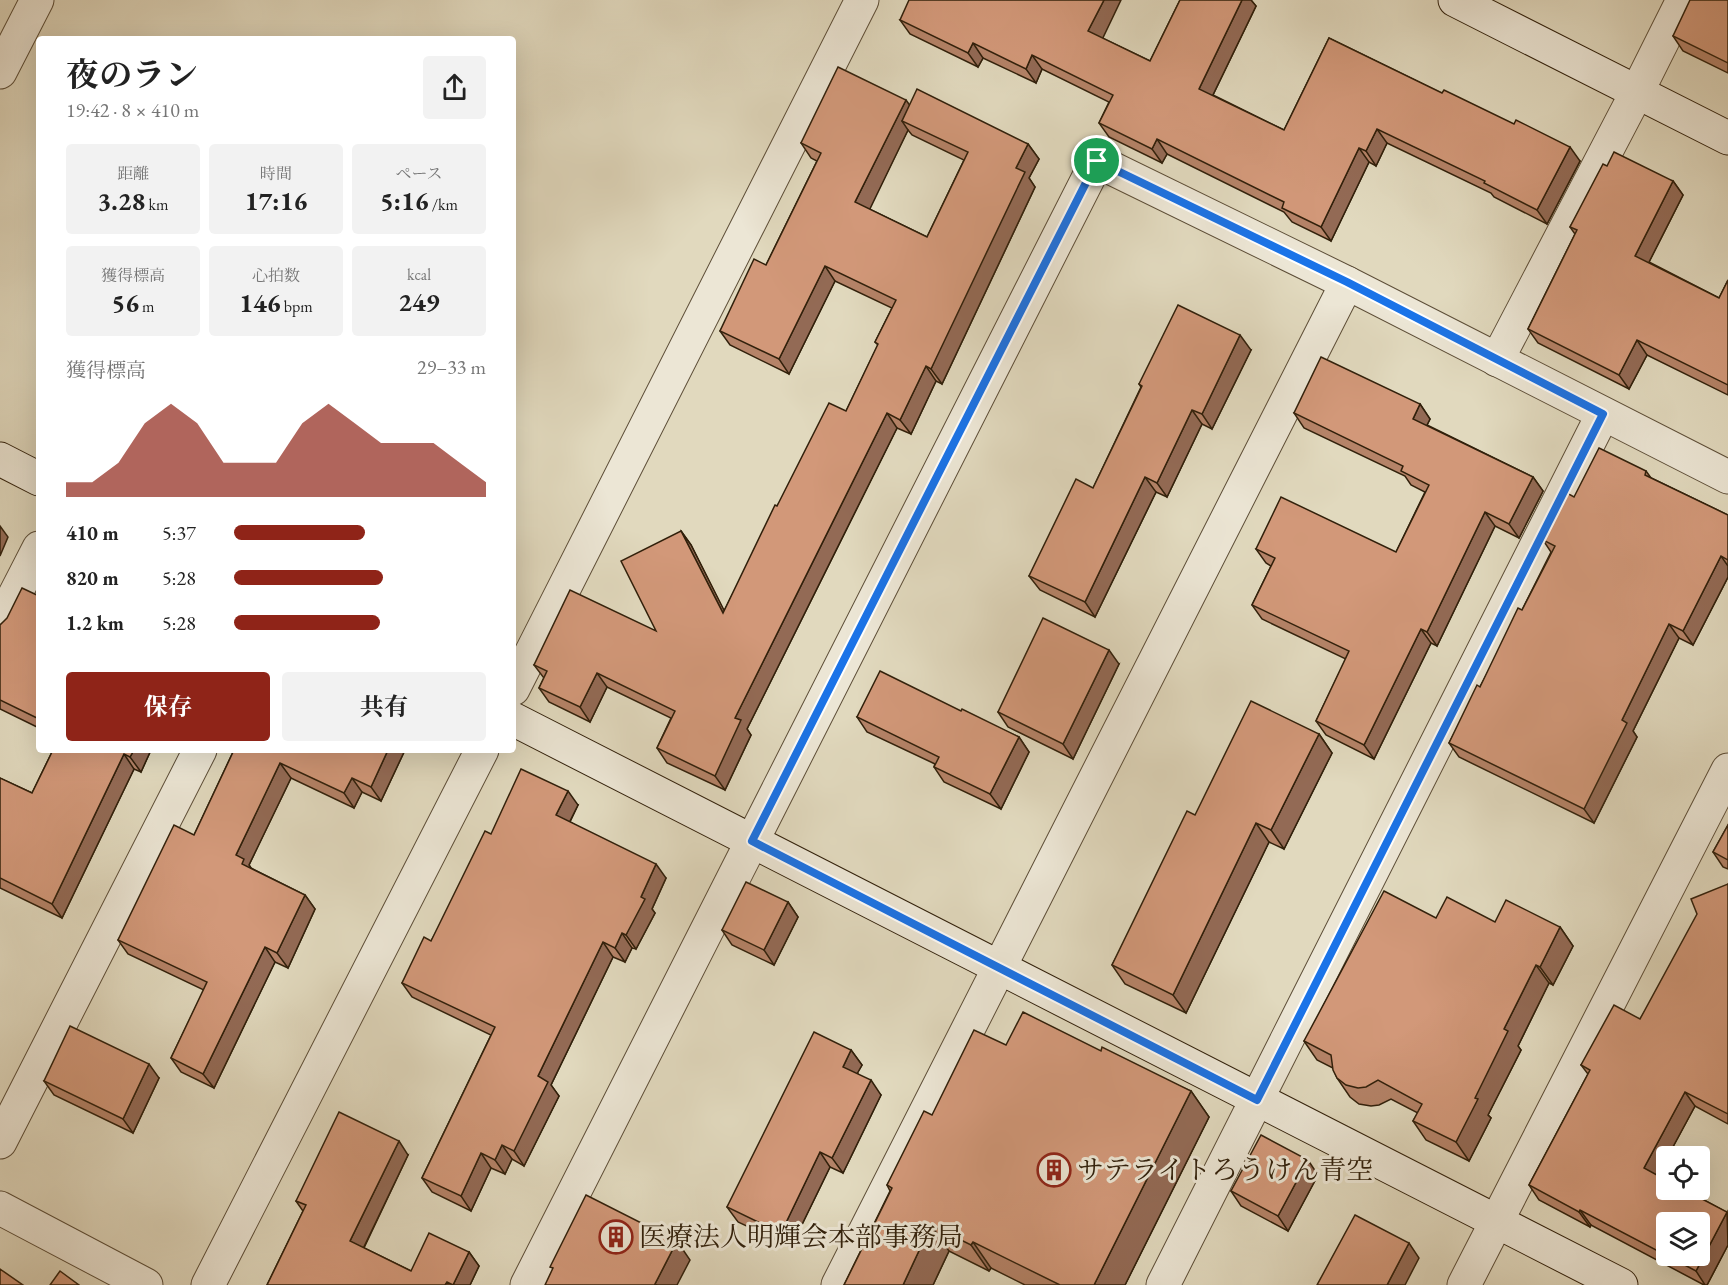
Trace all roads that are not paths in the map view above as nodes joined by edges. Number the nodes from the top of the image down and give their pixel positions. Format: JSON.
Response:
{"nodes":[{"id":1,"x":37,"y":0,"type":"edge"},
{"id":2,"x":862,"y":0,"type":"edge"},
{"id":3,"x":1455,"y":0,"type":"edge"},
{"id":4,"x":1683,"y":0,"type":"edge"},
{"id":5,"x":0,"y":72,"type":"edge"},
{"id":6,"x":1637,"y":92,"type":"junction"},
{"id":7,"x":1728,"y":138,"type":"edge"},
{"id":8,"x":1347,"y":282,"type":"junction"},
{"id":9,"x":1497,"y":360,"type":"junction"},
{"id":10,"x":1603,"y":414,"type":"junction"},
{"id":11,"x":0,"y":459,"type":"edge"},
{"id":12,"x":36,"y":477,"type":"edge"},
{"id":13,"x":1728,"y":477,"type":"edge"},
{"id":14,"x":36,"y":554,"type":"edge"},
{"id":15,"x":0,"y":624,"type":"edge"},
{"id":16,"x":516,"y":683,"type":"edge"},
{"id":17,"x":516,"y":721,"type":"edge"},
{"id":18,"x":198,"y":753,"type":"edge"},
{"id":19,"x":480,"y":753,"type":"edge"},
{"id":20,"x":1728,"y":770,"type":"edge"},
{"id":21,"x":752,"y":841,"type":"junction"},
{"id":22,"x":999,"y":968,"type":"junction"},
{"id":23,"x":1257,"y":1100,"type":"junction"},
{"id":24,"x":0,"y":1142,"type":"edge"},
{"id":25,"x":0,"y":1208,"type":"edge"},
{"id":26,"x":1497,"y":1221,"type":"junction"},
{"id":27,"x":146,"y":1285,"type":"edge"},
{"id":28,"x":208,"y":1285,"type":"edge"},
{"id":29,"x":527,"y":1285,"type":"edge"},
{"id":30,"x":838,"y":1285,"type":"edge"},
{"id":31,"x":1163,"y":1285,"type":"edge"},
{"id":32,"x":1464,"y":1285,"type":"edge"},
{"id":33,"x":1621,"y":1285,"type":"edge"}],
"edges":[{"from":1,"to":5,"type":"street"},
{"from":2,"to":16,"type":"street"},
{"from":3,"to":6,"type":"street"},
{"from":4,"to":6,"type":"street"},
{"from":6,"to":7,"type":"street"},
{"from":6,"to":9,"type":"street"},
{"from":8,"to":9,"type":"street"},
{"from":8,"to":21,"type":"street"},
{"from":8,"to":22,"type":"street"},
{"from":9,"to":10,"type":"street"},
{"from":10,"to":13,"type":"street"},
{"from":10,"to":23,"type":"street"},
{"from":11,"to":12,"type":"street"},
{"from":14,"to":15,"type":"street"},
{"from":17,"to":21,"type":"street"},
{"from":18,"to":24,"type":"street"},
{"from":19,"to":28,"type":"street"},
{"from":20,"to":26,"type":"street"},
{"from":21,"to":22,"type":"street"},
{"from":21,"to":29,"type":"street"},
{"from":22,"to":23,"type":"street"},
{"from":22,"to":30,"type":"street"},
{"from":23,"to":26,"type":"street"},
{"from":23,"to":31,"type":"street"},
{"from":25,"to":27,"type":"street"},
{"from":26,"to":32,"type":"street"},
{"from":26,"to":33,"type":"street"}]}
